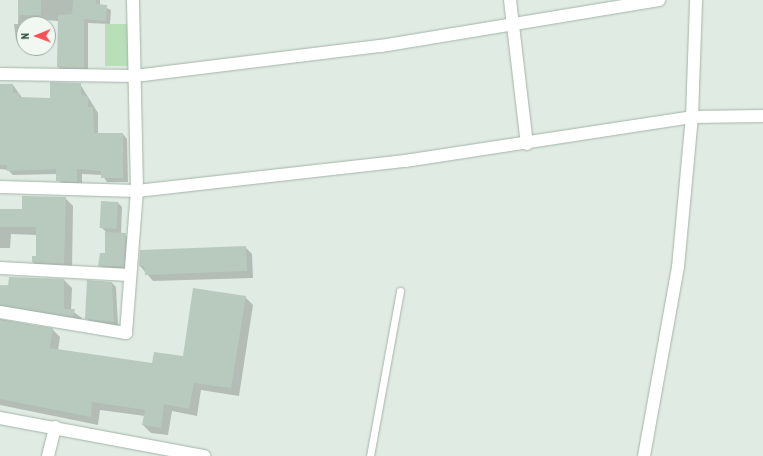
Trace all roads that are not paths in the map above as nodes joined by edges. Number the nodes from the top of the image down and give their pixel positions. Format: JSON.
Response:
{"nodes":[{"id":1,"x":133,"y":0,"type":"edge"},
{"id":2,"x":510,"y":0,"type":"edge"},
{"id":3,"x":659,"y":0,"type":"edge"},
{"id":4,"x":696,"y":0,"type":"edge"},
{"id":5,"x":513,"y":26,"type":"junction"},
{"id":6,"x":0,"y":74,"type":"edge"},
{"id":7,"x":135,"y":76,"type":"junction"},
{"id":8,"x":763,"y":116,"type":"edge"},
{"id":9,"x":692,"y":117,"type":"junction"},
{"id":10,"x":527,"y":144,"type":"junction"},
{"id":11,"x":0,"y":187,"type":"edge"},
{"id":12,"x":137,"y":191,"type":"junction"},
{"id":13,"x":0,"y":268,"type":"edge"},
{"id":14,"x":130,"y":275,"type":"junction"},
{"id":15,"x":400,"y":291,"type":"dead end"},
{"id":16,"x":0,"y":312,"type":"edge"},
{"id":17,"x":0,"y":418,"type":"edge"},
{"id":18,"x":55,"y":427,"type":"junction"},
{"id":19,"x":48,"y":456,"type":"edge"},
{"id":20,"x":204,"y":456,"type":"edge"},
{"id":21,"x":370,"y":456,"type":"edge"},
{"id":22,"x":644,"y":456,"type":"edge"}],
"edges":[{"from":1,"to":7,"type":"street"},
{"from":2,"to":5,"type":"street"},
{"from":3,"to":5,"type":"street"},
{"from":4,"to":9,"type":"street"},
{"from":5,"to":7,"type":"street"},
{"from":5,"to":10,"type":"street"},
{"from":6,"to":7,"type":"street"},
{"from":7,"to":12,"type":"street"},
{"from":8,"to":9,"type":"street"},
{"from":9,"to":10,"type":"street"},
{"from":9,"to":22,"type":"street"},
{"from":10,"to":12,"type":"street"},
{"from":11,"to":12,"type":"street"},
{"from":12,"to":14,"type":"street"},
{"from":13,"to":14,"type":"street"},
{"from":14,"to":16,"type":"street"},
{"from":15,"to":21,"type":"lane"},
{"from":17,"to":18,"type":"street"},
{"from":18,"to":19,"type":"street"},
{"from":18,"to":20,"type":"street"}]}
